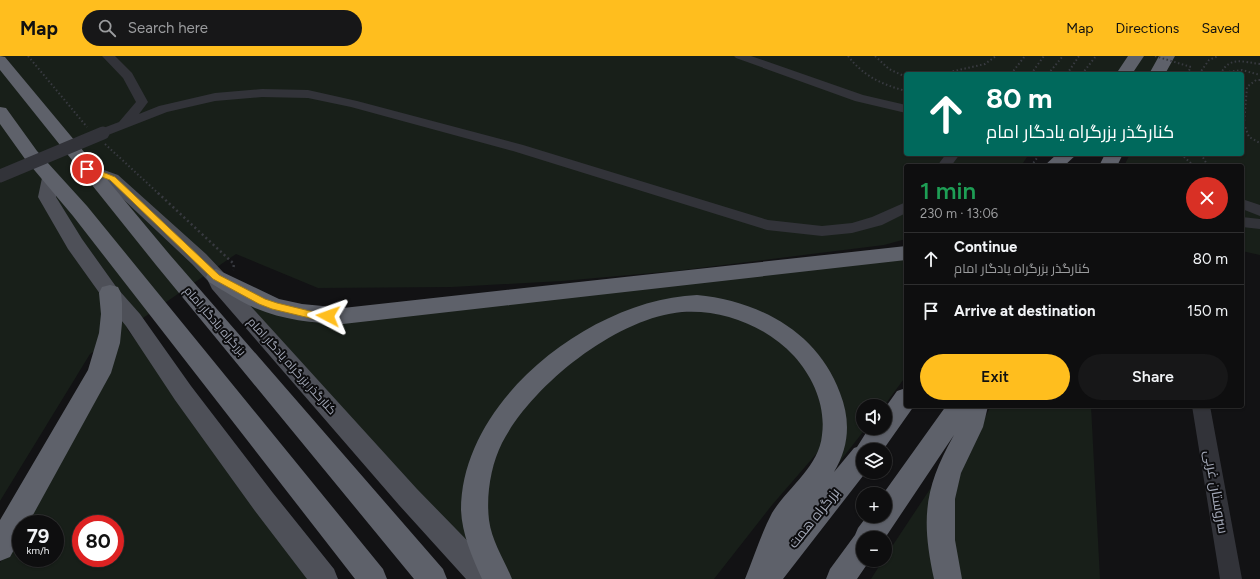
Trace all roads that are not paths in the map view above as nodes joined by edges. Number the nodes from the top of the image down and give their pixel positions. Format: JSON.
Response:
{"nodes":[{"id":1,"x":108,"y":56,"type":"edge"},
{"id":2,"x":740,"y":56,"type":"edge"},
{"id":3,"x":1136,"y":56,"type":"edge"},
{"id":4,"x":1166,"y":56,"type":"edge"},
{"id":5,"x":0,"y":60,"type":"edge"},
{"id":6,"x":1125,"y":72,"type":"edge"},
{"id":7,"x":1158,"y":72,"type":"edge"},
{"id":8,"x":904,"y":109,"type":"edge"},
{"id":9,"x":0,"y":112,"type":"edge"},
{"id":10,"x":123,"y":125,"type":"junction"},
{"id":11,"x":1066,"y":156,"type":"edge"},
{"id":12,"x":1056,"y":164,"type":"edge"},
{"id":13,"x":87,"y":169,"type":"junction"},
{"id":14,"x":0,"y":176,"type":"edge"},
{"id":15,"x":51,"y":178,"type":"junction"},
{"id":16,"x":1244,"y":205,"type":"edge"},
{"id":17,"x":904,"y":208,"type":"edge"},
{"id":18,"x":1260,"y":211,"type":"edge"},
{"id":19,"x":1244,"y":222,"type":"edge"},
{"id":20,"x":1260,"y":224,"type":"edge"},
{"id":21,"x":904,"y":253,"type":"edge"},
{"id":22,"x":224,"y":275,"type":"junction"},
{"id":23,"x":110,"y":293,"type":"junction"},
{"id":24,"x":904,"y":401,"type":"edge"},
{"id":25,"x":959,"y":408,"type":"edge"},
{"id":26,"x":976,"y":408,"type":"edge"},
{"id":27,"x":1201,"y":408,"type":"edge"},
{"id":28,"x":892,"y":416,"type":"edge"},
{"id":29,"x":856,"y":465,"type":"edge"},
{"id":30,"x":892,"y":504,"type":"edge"},
{"id":31,"x":0,"y":547,"type":"edge"},
{"id":32,"x":856,"y":556,"type":"edge"},
{"id":33,"x":324,"y":579,"type":"edge"},
{"id":34,"x":373,"y":579,"type":"edge"},
{"id":35,"x":433,"y":579,"type":"edge"},
{"id":36,"x":485,"y":579,"type":"edge"},
{"id":37,"x":498,"y":579,"type":"edge"},
{"id":38,"x":759,"y":579,"type":"edge"},
{"id":39,"x":764,"y":579,"type":"edge"},
{"id":40,"x":840,"y":579,"type":"edge"},
{"id":41,"x":948,"y":579,"type":"edge"},
{"id":42,"x":1231,"y":579,"type":"edge"}],
"edges":[{"from":1,"to":10,"type":"street"},
{"from":2,"to":8,"type":"street"},
{"from":3,"to":6,"type":"highway"},
{"from":4,"to":7,"type":"highway"},
{"from":5,"to":13,"type":"highway","name":"بزرگراه یادگار امام"},
{"from":9,"to":15,"type":"highway"},
{"from":10,"to":14,"type":"street","bridge":true},
{"from":10,"to":17,"type":"street"},
{"from":11,"to":12,"type":"highway"},
{"from":13,"to":22,"type":"main road","name":"کنارگذر بزرگراه یادگار امام"},
{"from":13,"to":35,"type":"highway","name":"بزرگراه یادگار امام"},
{"from":15,"to":23,"type":"main road"},
{"from":15,"to":34,"type":"highway"},
{"from":16,"to":18,"type":"street"},
{"from":19,"to":20,"type":"street"},
{"from":21,"to":22,"type":"highway"},
{"from":22,"to":36,"type":"main road","name":"کنارگذر بزرگراه یادگار امام"},
{"from":23,"to":31,"type":"highway"},
{"from":23,"to":33,"type":"main road"},
{"from":24,"to":28,"type":"highway"},
{"from":25,"to":30,"type":"highway"},
{"from":26,"to":41,"type":"highway"},
{"from":27,"to":42,"type":"street","name":"سروستان غربی"},
{"from":29,"to":39,"type":"highway","name":"بزرگراه همت"},
{"from":32,"to":40,"type":"highway"},
{"from":37,"to":38,"type":"highway"}]}
